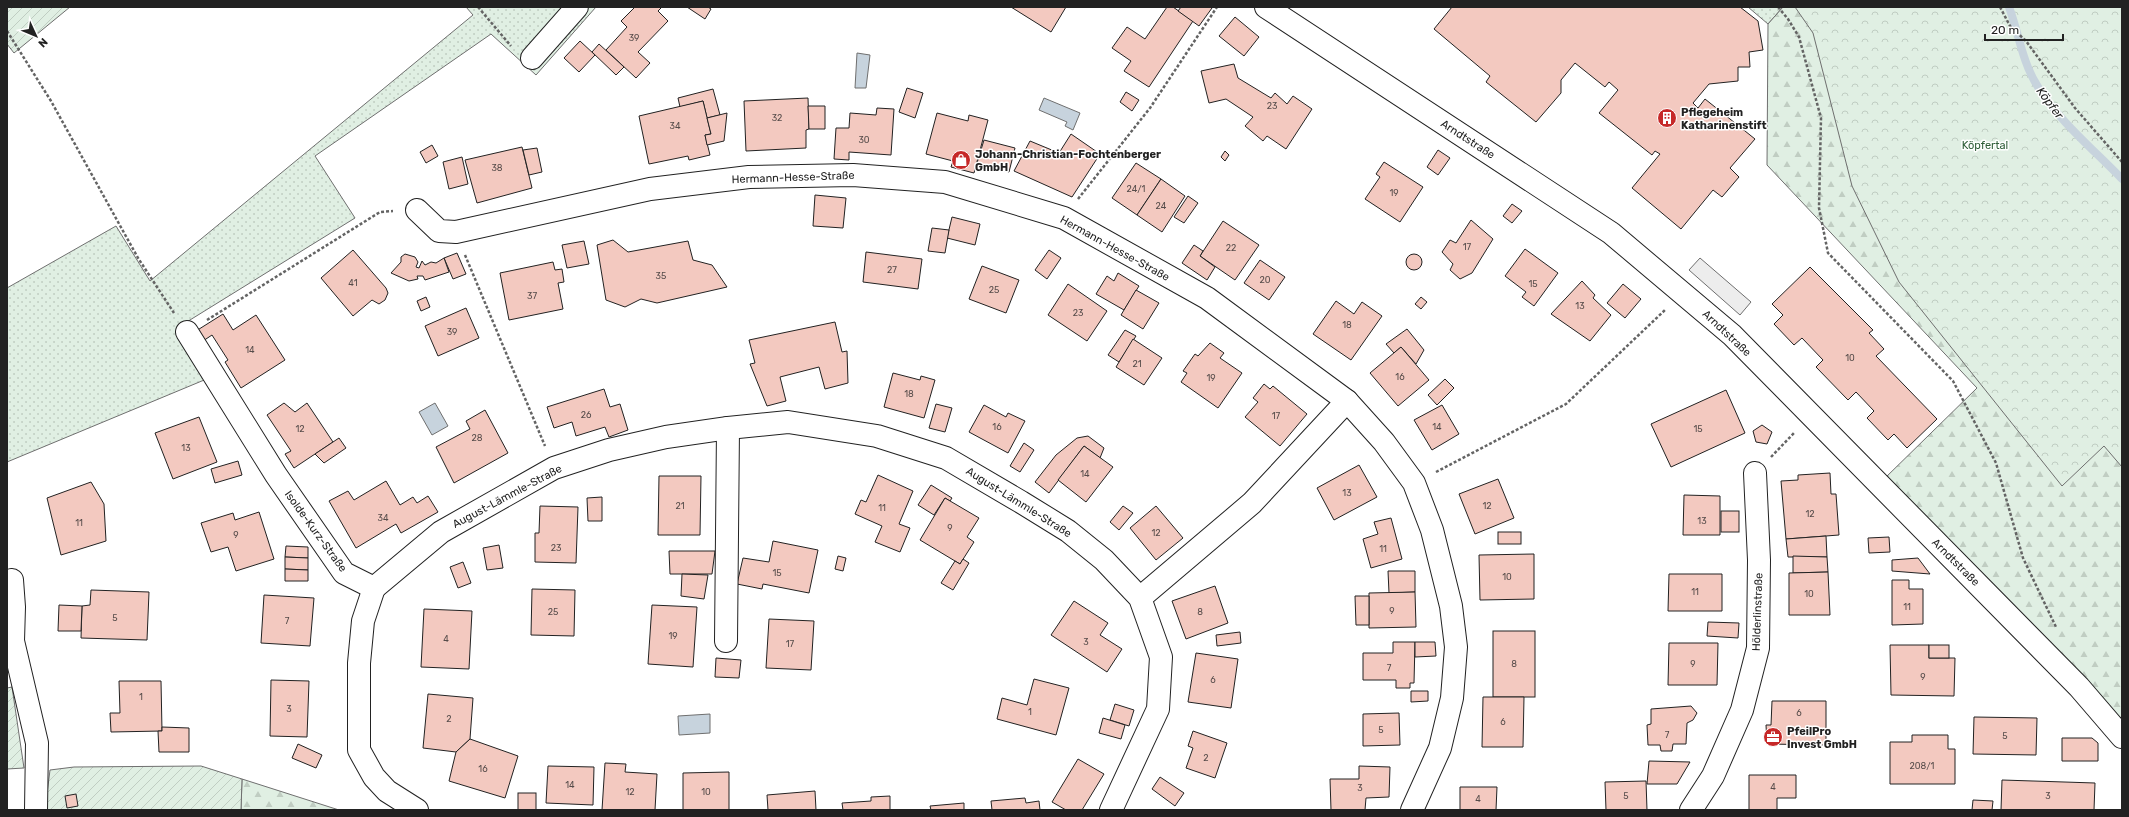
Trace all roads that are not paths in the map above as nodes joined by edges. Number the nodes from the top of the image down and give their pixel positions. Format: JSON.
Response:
{"nodes":[{"id":1,"x":577,"y":7,"type":"edge"},
{"id":2,"x":1266,"y":7,"type":"edge"},
{"id":3,"x":532,"y":58,"type":"road end"},
{"id":4,"x":417,"y":210,"type":"dead end"},
{"id":5,"x":187,"y":332,"type":"road end"},
{"id":6,"x":1348,"y":401,"type":"junction"},
{"id":7,"x":728,"y":428,"type":"junction"},
{"id":8,"x":1755,"y":473,"type":"road end"},
{"id":9,"x":12,"y":580,"type":"dead end"},
{"id":10,"x":374,"y":588,"type":"junction"},
{"id":11,"x":1140,"y":598,"type":"junction"},
{"id":12,"x":726,"y":641,"type":"dead end"},
{"id":13,"x":2122,"y":737,"type":"edge"},
{"id":14,"x":36,"y":810,"type":"edge"},
{"id":15,"x":417,"y":810,"type":"edge"},
{"id":16,"x":1111,"y":810,"type":"edge"},
{"id":17,"x":1412,"y":810,"type":"edge"},
{"id":18,"x":1691,"y":810,"type":"edge"}],
"edges":[{"from":1,"to":3,"type":"street"},
{"from":2,"to":13,"type":"street","name":"Arndtstraße"},
{"from":4,"to":6,"type":"street","name":"Hermann-Hesse-Straße"},
{"from":5,"to":10,"type":"street","name":"Isolde-Kurz-Straße"},
{"from":6,"to":11,"type":"street"},
{"from":6,"to":17,"type":"street","name":"Hermann-Hesse-Straße"},
{"from":7,"to":10,"type":"street","name":"August-Lämmle-Straße"},
{"from":7,"to":11,"type":"street","name":"August-Lämmle-Straße"},
{"from":7,"to":12,"type":"street"},
{"from":8,"to":18,"type":"street","name":"Hölderlinstraße"},
{"from":9,"to":14,"type":"street"},
{"from":10,"to":15,"type":"street"},
{"from":11,"to":16,"type":"street","name":"August-Lämmle-Straße"}]}
